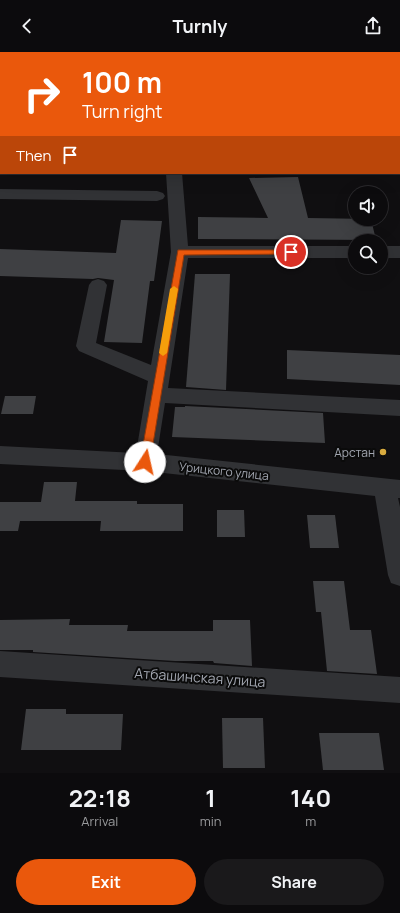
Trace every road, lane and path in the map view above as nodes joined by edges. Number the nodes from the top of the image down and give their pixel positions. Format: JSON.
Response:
{"nodes":[{"id":1,"x":174,"y":174,"type":"edge"},
{"id":2,"x":0,"y":194,"type":"edge"},
{"id":3,"x":157,"y":196,"type":"dead end"},
{"id":4,"x":180,"y":252,"type":"junction"},
{"id":5,"x":348,"y":252,"type":"edge"},
{"id":6,"x":388,"y":252,"type":"edge"},
{"id":7,"x":400,"y":252,"type":"edge"},
{"id":8,"x":98,"y":285,"type":"dead end"},
{"id":9,"x":158,"y":386,"type":"junction"},
{"id":10,"x":400,"y":408,"type":"edge"},
{"id":11,"x":0,"y":455,"type":"edge"},
{"id":12,"x":145,"y":462,"type":"junction"},
{"id":13,"x":393,"y":488,"type":"edge"},
{"id":14,"x":400,"y":575,"type":"edge"},
{"id":15,"x":0,"y":664,"type":"edge"},
{"id":16,"x":400,"y":690,"type":"edge"}],
"edges":[{"from":1,"to":4,"type":"street"},
{"from":2,"to":3,"type":"street"},
{"from":4,"to":5,"type":"street"},
{"from":4,"to":9,"type":"street"},
{"from":6,"to":7,"type":"street"},
{"from":8,"to":9,"type":"street"},
{"from":9,"to":10,"type":"street"},
{"from":9,"to":12,"type":"street"},
{"from":11,"to":12,"type":"street","name":"Урицкого улица"},
{"from":12,"to":13,"type":"street","name":"Урицкого улица"},
{"from":13,"to":14,"type":"street"},
{"from":15,"to":16,"type":"street","name":"Атбашинская улица"}]}
